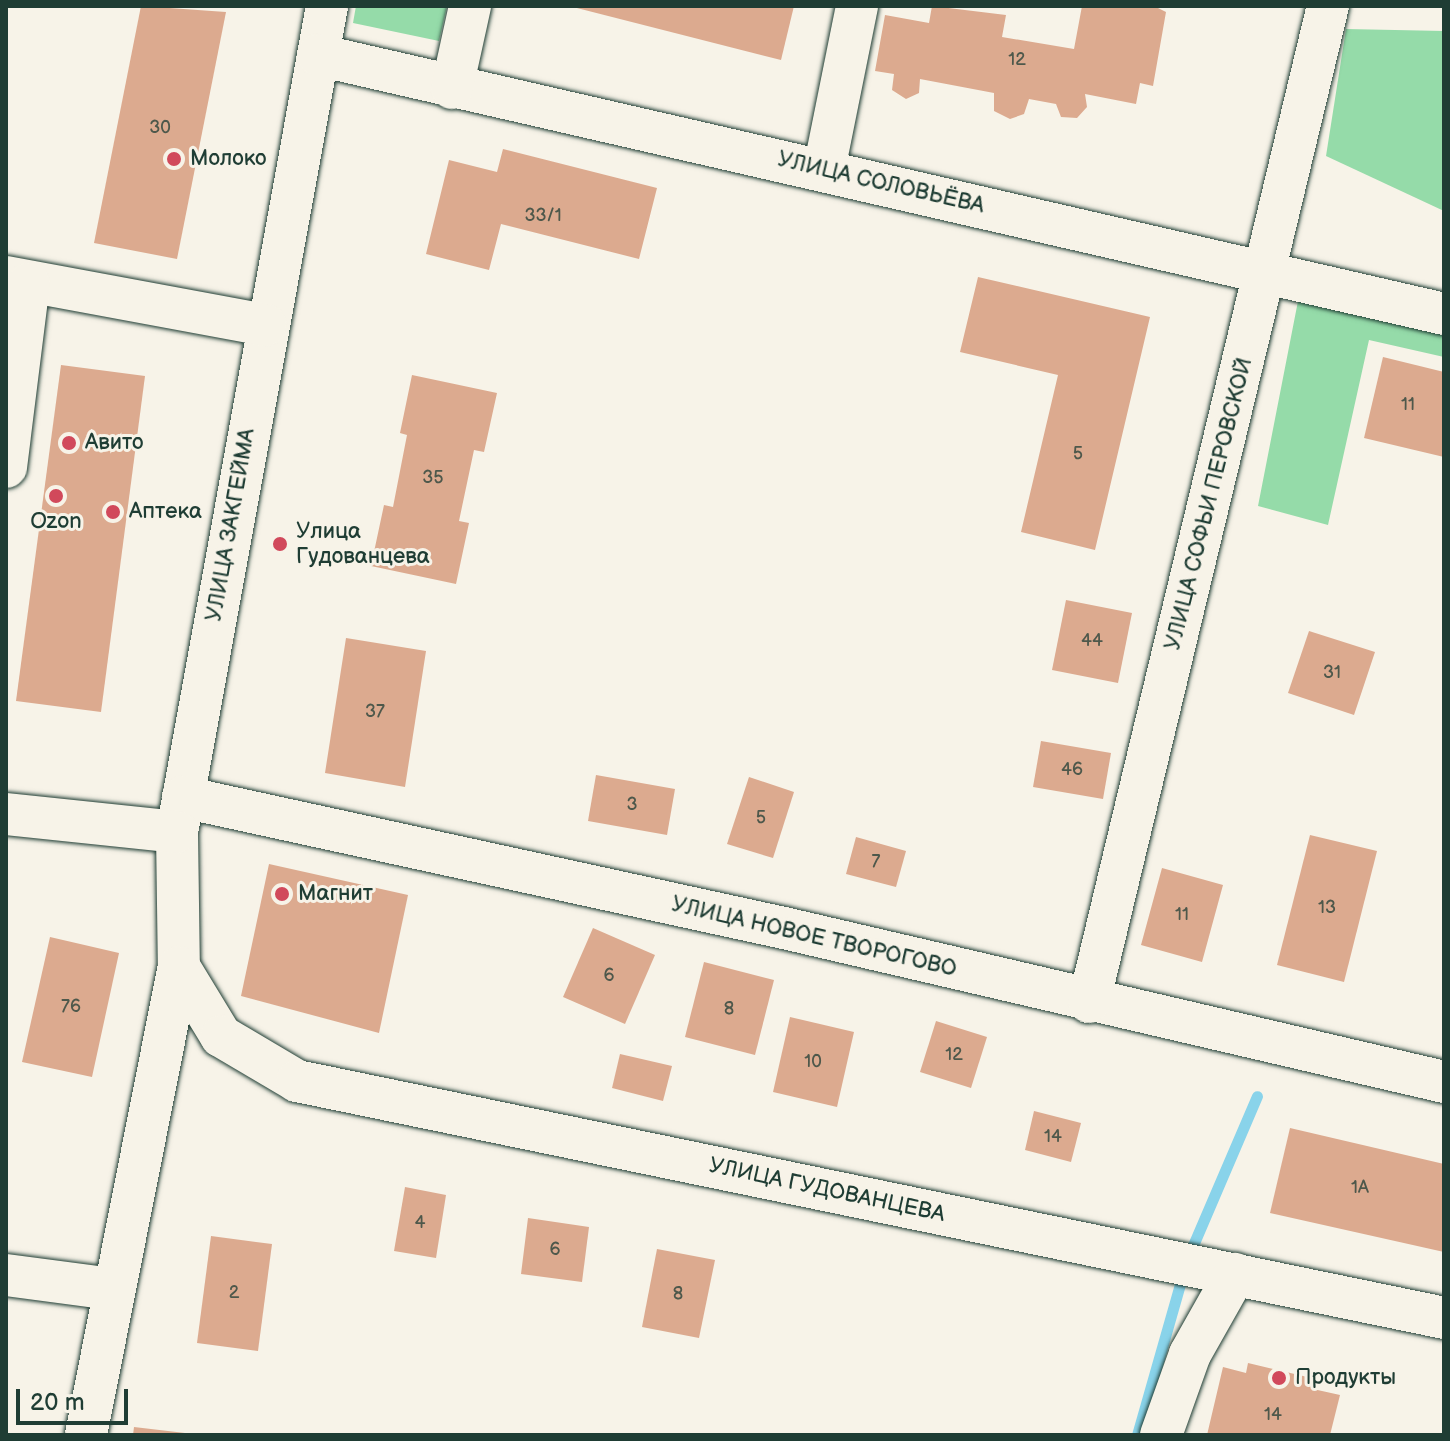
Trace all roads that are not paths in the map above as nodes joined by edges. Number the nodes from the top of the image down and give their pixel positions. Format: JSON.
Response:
{"nodes":[{"id":1,"x":327,"y":6,"type":"edge"},
{"id":2,"x":470,"y":6,"type":"edge"},
{"id":3,"x":857,"y":6,"type":"edge"},
{"id":4,"x":1328,"y":6,"type":"edge"},
{"id":5,"x":318,"y":55,"type":"junction"},
{"id":6,"x":452,"y":88,"type":"junction"},
{"id":7,"x":824,"y":170,"type":"junction"},
{"id":8,"x":1266,"y":272,"type":"junction"},
{"id":9,"x":17,"y":280,"type":"edge"},
{"id":10,"x":1444,"y":314,"type":"edge"},
{"id":11,"x":266,"y":325,"type":"junction"},
{"id":12,"x":6,"y":467,"type":"edge"},
{"id":13,"x":6,"y":814,"type":"edge"},
{"id":14,"x":180,"y":815,"type":"junction"},
{"id":15,"x":179,"y":967,"type":"junction"},
{"id":16,"x":1089,"y":1002,"type":"junction"},
{"id":17,"x":1444,"y":1082,"type":"edge"},
{"id":18,"x":1235,"y":1274,"type":"junction"},
{"id":19,"x":6,"y":1275,"type":"edge"},
{"id":20,"x":113,"y":1289,"type":"junction"},
{"id":21,"x":1444,"y":1318,"type":"edge"},
{"id":22,"x":86,"y":1435,"type":"edge"},
{"id":23,"x":1161,"y":1435,"type":"edge"}],
"edges":[{"from":1,"to":5,"type":"street","name":"УЛИЦА ЗАКГЕЙМА"},
{"from":2,"to":6,"type":"street"},
{"from":3,"to":7,"type":"street"},
{"from":4,"to":8,"type":"street","name":"УЛИЦА СОФЬИ ПЕРОВСКОЙ"},
{"from":5,"to":6,"type":"street","name":"УЛИЦА СОЛОВЬЁВА"},
{"from":5,"to":11,"type":"street","name":"УЛИЦА ЗАКГЕЙМА"},
{"from":6,"to":7,"type":"street","name":"УЛИЦА СОЛОВЬЁВА"},
{"from":7,"to":8,"type":"street","name":"УЛИЦА СОЛОВЬЁВА"},
{"from":8,"to":10,"type":"street","name":"УЛИЦА СОЛОВЬЁВА"},
{"from":8,"to":16,"type":"street","name":"УЛИЦА СОФЬИ ПЕРОВСКОЙ"},
{"from":9,"to":11,"type":"street"},
{"from":9,"to":12,"type":"street"},
{"from":11,"to":14,"type":"street","name":"УЛИЦА ЗАКГЕЙМА"},
{"from":13,"to":14,"type":"street","name":"УЛИЦА НОВОЕ ТВОРОГОВО"},
{"from":14,"to":15,"type":"street","name":"УЛИЦА ЗАКГЕЙМА"},
{"from":14,"to":16,"type":"street","name":"УЛИЦА НОВОЕ ТВОРОГОВО"},
{"from":15,"to":18,"type":"street","name":"УЛИЦА ГУДОВАНЦЕВА"},
{"from":15,"to":20,"type":"street","name":"УЛИЦА ЗАКГЕЙМА"},
{"from":16,"to":17,"type":"street","name":"УЛИЦА НОВОЕ ТВОРОГОВО"},
{"from":18,"to":21,"type":"street","name":"УЛИЦА ГУДОВАНЦЕВА"},
{"from":18,"to":23,"type":"street"},
{"from":19,"to":20,"type":"street"},
{"from":20,"to":22,"type":"street","name":"УЛИЦА ЗАКГЕЙМА"}]}
